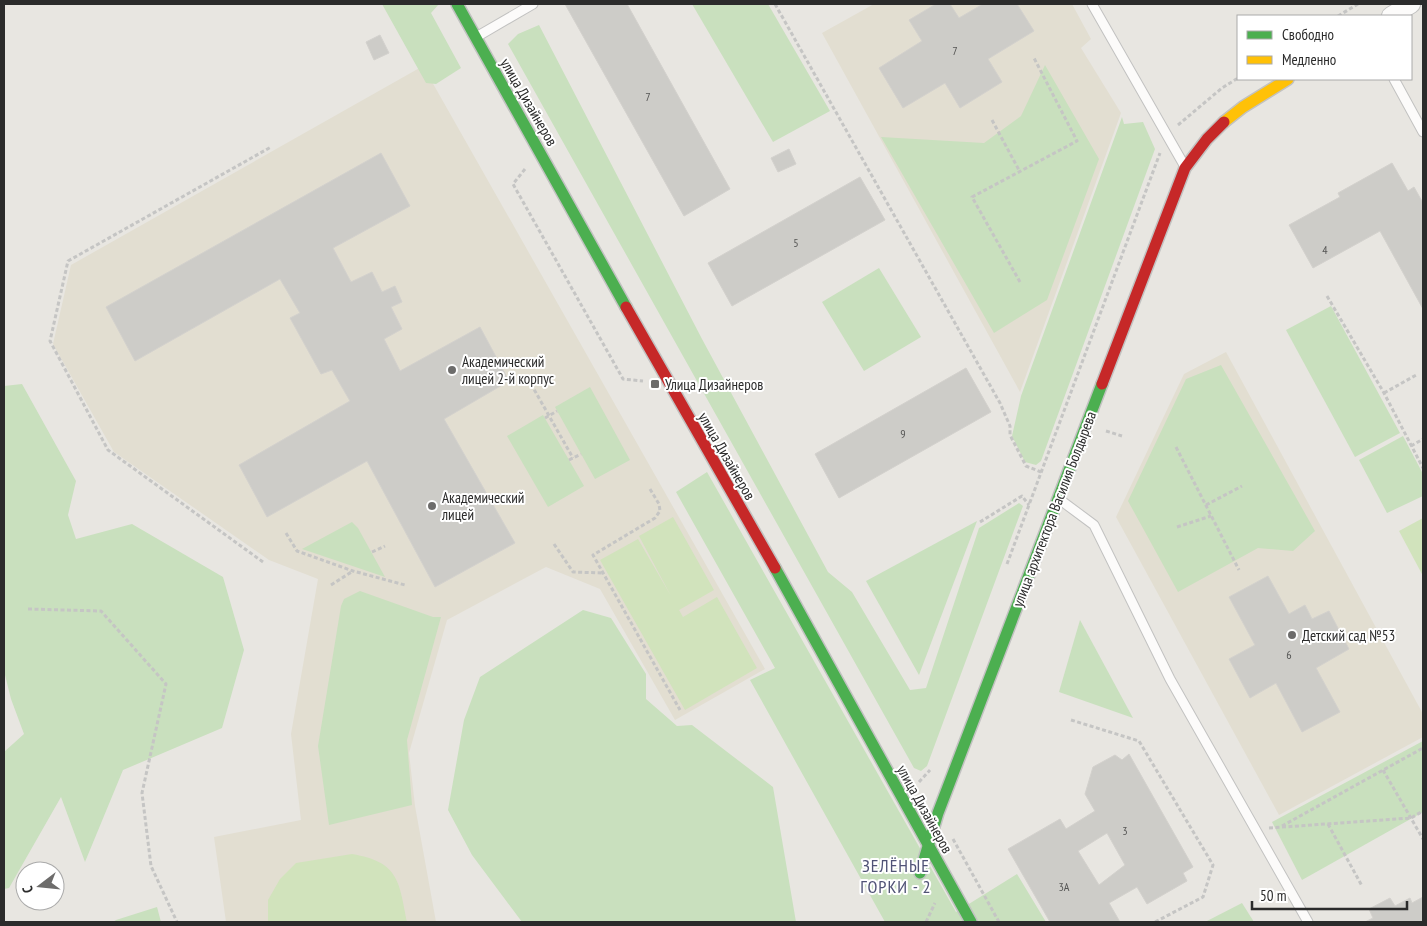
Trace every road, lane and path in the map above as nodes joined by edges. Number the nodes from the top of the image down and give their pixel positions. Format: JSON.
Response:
{"nodes":[{"id":1,"x":457,"y":4,"type":"edge"},
{"id":2,"x":534,"y":4,"type":"edge"},
{"id":3,"x":775,"y":4,"type":"edge"},
{"id":4,"x":1092,"y":4,"type":"edge"},
{"id":5,"x":1358,"y":4,"type":"edge"},
{"id":6,"x":1411,"y":4,"type":"edge"},
{"id":7,"x":1340,"y":15,"type":"edge"},
{"id":8,"x":1393,"y":15,"type":"edge"},
{"id":9,"x":476,"y":38,"type":"junction"},
{"id":10,"x":1034,"y":58,"type":"dead end"},
{"id":11,"x":1286,"y":80,"type":"edge"},
{"id":12,"x":1395,"y":80,"type":"edge"},
{"id":13,"x":992,"y":120,"type":"dead end"},
{"id":14,"x":1423,"y":132,"type":"edge"},
{"id":15,"x":271,"y":147,"type":"dead end"},
{"id":16,"x":520,"y":162,"type":"dead end"},
{"id":17,"x":1185,"y":168,"type":"junction"},
{"id":18,"x":1020,"y":172,"type":"junction"},
{"id":19,"x":1020,"y":282,"type":"dead end"},
{"id":20,"x":1327,"y":296,"type":"dead end"},
{"id":21,"x":1418,"y":374,"type":"dead end"},
{"id":22,"x":644,"y":381,"type":"dead end"},
{"id":23,"x":531,"y":384,"type":"dead end"},
{"id":24,"x":1384,"y":393,"type":"junction"},
{"id":25,"x":557,"y":410,"type":"dead end"},
{"id":26,"x":550,"y":415,"type":"junction"},
{"id":27,"x":545,"y":418,"type":"dead end"},
{"id":28,"x":1423,"y":439,"type":"edge"},
{"id":29,"x":1411,"y":446,"type":"junction"},
{"id":30,"x":1176,"y":447,"type":"dead end"},
{"id":31,"x":580,"y":454,"type":"dead end"},
{"id":32,"x":1423,"y":468,"type":"edge"},
{"id":33,"x":1040,"y":472,"type":"dead end"},
{"id":34,"x":1242,"y":486,"type":"dead end"},
{"id":35,"x":650,"y":489,"type":"dead end"},
{"id":36,"x":1059,"y":499,"type":"junction"},
{"id":37,"x":1029,"y":505,"type":"dead end"},
{"id":38,"x":1206,"y":505,"type":"junction"},
{"id":39,"x":1211,"y":516,"type":"junction"},
{"id":40,"x":980,"y":522,"type":"dead end"},
{"id":41,"x":1177,"y":527,"type":"dead end"},
{"id":42,"x":286,"y":533,"type":"dead end"},
{"id":43,"x":554,"y":544,"type":"dead end"},
{"id":44,"x":385,"y":546,"type":"dead end"},
{"id":45,"x":372,"y":552,"type":"dead end"},
{"id":46,"x":263,"y":562,"type":"dead end"},
{"id":47,"x":1240,"y":570,"type":"dead end"},
{"id":48,"x":353,"y":571,"type":"junction"},
{"id":49,"x":603,"y":573,"type":"junction"},
{"id":50,"x":331,"y":584,"type":"dead end"},
{"id":51,"x":406,"y":585,"type":"dead end"},
{"id":52,"x":28,"y":609,"type":"dead end"},
{"id":53,"x":680,"y":710,"type":"dead end"},
{"id":54,"x":1071,"y":720,"type":"dead end"},
{"id":55,"x":1423,"y":748,"type":"edge"},
{"id":56,"x":1383,"y":770,"type":"dead end"},
{"id":57,"x":1423,"y":811,"type":"edge"},
{"id":58,"x":1411,"y":818,"type":"junction"},
{"id":59,"x":1328,"y":824,"type":"junction"},
{"id":60,"x":1279,"y":827,"type":"junction"},
{"id":61,"x":1256,"y":829,"type":"junction"},
{"id":62,"x":1423,"y":839,"type":"edge"},
{"id":63,"x":929,"y":846,"type":"junction"},
{"id":64,"x":963,"y":856,"type":"dead end"},
{"id":65,"x":920,"y":873,"type":"dead end"},
{"id":66,"x":1362,"y":886,"type":"dead end"},
{"id":67,"x":941,"y":908,"type":"dead end"},
{"id":68,"x":177,"y":922,"type":"edge"},
{"id":69,"x":926,"y":922,"type":"edge"},
{"id":70,"x":971,"y":922,"type":"edge"},
{"id":71,"x":999,"y":922,"type":"edge"},
{"id":72,"x":1155,"y":922,"type":"edge"},
{"id":73,"x":1308,"y":922,"type":"edge"}],
"edges":[{"from":1,"to":9,"type":"street","name":"улица Дизайнеров"},
{"from":2,"to":9,"type":"lane"},
{"from":3,"to":33,"type":"path"},
{"from":4,"to":17,"type":"lane"},
{"from":5,"to":7,"type":"path"},
{"from":6,"to":8,"type":"street"},
{"from":9,"to":63,"type":"street","name":"улица Дизайнеров"},
{"from":10,"to":18,"type":"path"},
{"from":11,"to":17,"type":"street","name":"улица архитектора Василия Болдырева"},
{"from":12,"to":14,"type":"lane"},
{"from":13,"to":18,"type":"path"},
{"from":15,"to":46,"type":"path"},
{"from":16,"to":22,"type":"path"},
{"from":17,"to":36,"type":"street","name":"улица архитектора Василия Болдырева"},
{"from":18,"to":19,"type":"path"},
{"from":20,"to":24,"type":"path"},
{"from":21,"to":24,"type":"path"},
{"from":23,"to":26,"type":"path"},
{"from":24,"to":29,"type":"path"},
{"from":25,"to":26,"type":"path"},
{"from":26,"to":27,"type":"path"},
{"from":26,"to":31,"type":"path"},
{"from":28,"to":29,"type":"path"},
{"from":29,"to":32,"type":"path"},
{"from":30,"to":38,"type":"path"},
{"from":34,"to":38,"type":"path"},
{"from":35,"to":49,"type":"path"},
{"from":36,"to":61,"type":"lane"},
{"from":36,"to":63,"type":"street","name":"улица архитектора Василия Болдырева"},
{"from":37,"to":40,"type":"path"},
{"from":38,"to":39,"type":"path"},
{"from":39,"to":41,"type":"path"},
{"from":39,"to":47,"type":"path"},
{"from":42,"to":48,"type":"path"},
{"from":43,"to":49,"type":"path"},
{"from":44,"to":45,"type":"path"},
{"from":48,"to":50,"type":"path"},
{"from":48,"to":51,"type":"path"},
{"from":49,"to":53,"type":"path"},
{"from":52,"to":68,"type":"path"},
{"from":54,"to":72,"type":"path"},
{"from":55,"to":60,"type":"path"},
{"from":56,"to":58,"type":"path"},
{"from":57,"to":58,"type":"path"},
{"from":58,"to":59,"type":"path"},
{"from":58,"to":62,"type":"path"},
{"from":59,"to":60,"type":"path"},
{"from":59,"to":66,"type":"path"},
{"from":60,"to":61,"type":"path"},
{"from":61,"to":73,"type":"lane"},
{"from":63,"to":65,"type":"street","name":"улица архитектора Василия Болдырева"},
{"from":63,"to":70,"type":"street","name":"улица Дизайнеров"},
{"from":64,"to":71,"type":"path"},
{"from":67,"to":69,"type":"path"}]}
